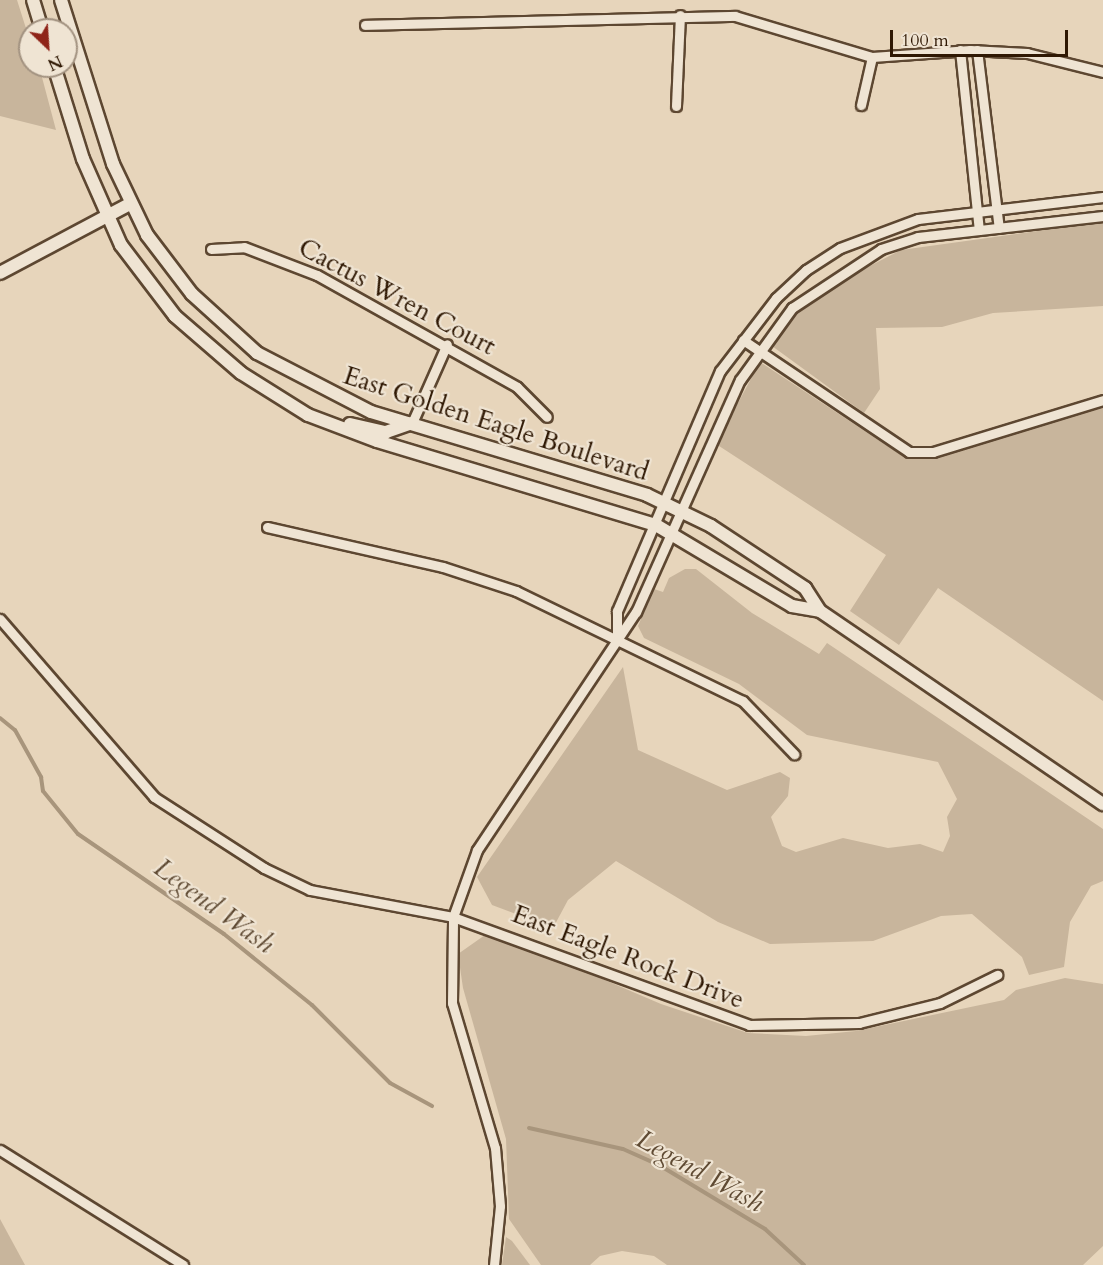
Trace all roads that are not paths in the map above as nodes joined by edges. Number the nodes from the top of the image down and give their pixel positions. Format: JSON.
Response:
{"nodes":[{"id":1,"x":33,"y":0,"type":"edge"},
{"id":2,"x":61,"y":0,"type":"edge"},
{"id":3,"x":680,"y":15,"type":"junction"},
{"id":4,"x":38,"y":18,"type":"edge"},
{"id":5,"x":366,"y":25,"type":"dead end"},
{"id":6,"x":960,"y":50,"type":"junction"},
{"id":7,"x":977,"y":50,"type":"junction"},
{"id":8,"x":872,"y":57,"type":"junction"},
{"id":9,"x":1103,"y":72,"type":"edge"},
{"id":10,"x":58,"y":78,"type":"edge"},
{"id":11,"x":861,"y":105,"type":"dead end"},
{"id":12,"x":676,"y":106,"type":"dead end"},
{"id":13,"x":1103,"y":197,"type":"edge"},
{"id":14,"x":130,"y":204,"type":"junction"},
{"id":15,"x":997,"y":209,"type":"junction"},
{"id":16,"x":976,"y":212,"type":"junction"},
{"id":17,"x":1103,"y":216,"type":"edge"},
{"id":18,"x":107,"y":217,"type":"junction"},
{"id":19,"x":999,"y":228,"type":"junction"},
{"id":20,"x":979,"y":230,"type":"junction"},
{"id":21,"x":211,"y":249,"type":"dead end"},
{"id":22,"x":0,"y":273,"type":"edge"},
{"id":23,"x":743,"y":340,"type":"junction"},
{"id":24,"x":447,"y":344,"type":"junction"},
{"id":25,"x":760,"y":350,"type":"junction"},
{"id":26,"x":1103,"y":400,"type":"edge"},
{"id":27,"x":308,"y":415,"type":"junction"},
{"id":28,"x":547,"y":417,"type":"dead end"},
{"id":29,"x":412,"y":423,"type":"junction"},
{"id":30,"x":666,"y":503,"type":"junction"},
{"id":31,"x":681,"y":512,"type":"junction"},
{"id":32,"x":656,"y":525,"type":"junction"},
{"id":33,"x":267,"y":527,"type":"dead end"},
{"id":34,"x":670,"y":533,"type":"junction"},
{"id":35,"x":820,"y":611,"type":"junction"},
{"id":36,"x":0,"y":619,"type":"edge"},
{"id":37,"x":617,"y":638,"type":"junction"},
{"id":38,"x":794,"y":754,"type":"dead end"},
{"id":39,"x":1103,"y":804,"type":"edge"},
{"id":40,"x":453,"y":917,"type":"junction"},
{"id":41,"x":997,"y":975,"type":"dead end"},
{"id":42,"x":0,"y":1149,"type":"edge"},
{"id":43,"x":183,"y":1265,"type":"edge"},
{"id":44,"x":494,"y":1265,"type":"edge"}],
"edges":[{"from":1,"to":4,"type":"street"},
{"from":2,"to":14,"type":"street","name":"East Golden Eagle Boulevard"},
{"from":3,"to":5,"type":"street"},
{"from":3,"to":8,"type":"street"},
{"from":3,"to":12,"type":"street"},
{"from":6,"to":7,"type":"street"},
{"from":6,"to":8,"type":"street"},
{"from":6,"to":16,"type":"street"},
{"from":7,"to":9,"type":"street"},
{"from":7,"to":15,"type":"street"},
{"from":8,"to":11,"type":"street"},
{"from":10,"to":18,"type":"street","name":"East Golden Eagle Boulevard"},
{"from":13,"to":15,"type":"street"},
{"from":14,"to":18,"type":"street"},
{"from":14,"to":29,"type":"street","name":"East Golden Eagle Boulevard"},
{"from":15,"to":16,"type":"street"},
{"from":15,"to":19,"type":"street"},
{"from":16,"to":20,"type":"street"},
{"from":16,"to":23,"type":"street"},
{"from":17,"to":19,"type":"street"},
{"from":18,"to":22,"type":"street"},
{"from":18,"to":27,"type":"street","name":"East Golden Eagle Boulevard"},
{"from":19,"to":20,"type":"street"},
{"from":20,"to":25,"type":"street"},
{"from":21,"to":24,"type":"street","name":"Cactus Wren Court"},
{"from":23,"to":25,"type":"street"},
{"from":23,"to":30,"type":"street"},
{"from":24,"to":28,"type":"street","name":"Cactus Wren Court"},
{"from":24,"to":29,"type":"street"},
{"from":25,"to":26,"type":"street"},
{"from":25,"to":31,"type":"street"},
{"from":27,"to":29,"type":"street"},
{"from":27,"to":32,"type":"street","name":"East Golden Eagle Boulevard"},
{"from":29,"to":30,"type":"street","name":"East Golden Eagle Boulevard"},
{"from":30,"to":31,"type":"street","name":"East Golden Eagle Boulevard"},
{"from":30,"to":32,"type":"street"},
{"from":31,"to":34,"type":"street"},
{"from":31,"to":35,"type":"street","name":"East Golden Eagle Boulevard"},
{"from":32,"to":34,"type":"street","name":"East Golden Eagle Boulevard"},
{"from":32,"to":37,"type":"street"},
{"from":33,"to":37,"type":"street"},
{"from":34,"to":35,"type":"street","name":"East Golden Eagle Boulevard"},
{"from":34,"to":37,"type":"street"},
{"from":35,"to":39,"type":"street","name":"East Golden Eagle Boulevard"},
{"from":36,"to":40,"type":"street","name":"East Eagle Rock Drive"},
{"from":37,"to":38,"type":"street"},
{"from":37,"to":40,"type":"street"},
{"from":40,"to":41,"type":"street","name":"East Eagle Rock Drive"},
{"from":40,"to":44,"type":"street"},
{"from":42,"to":43,"type":"street"}]}
